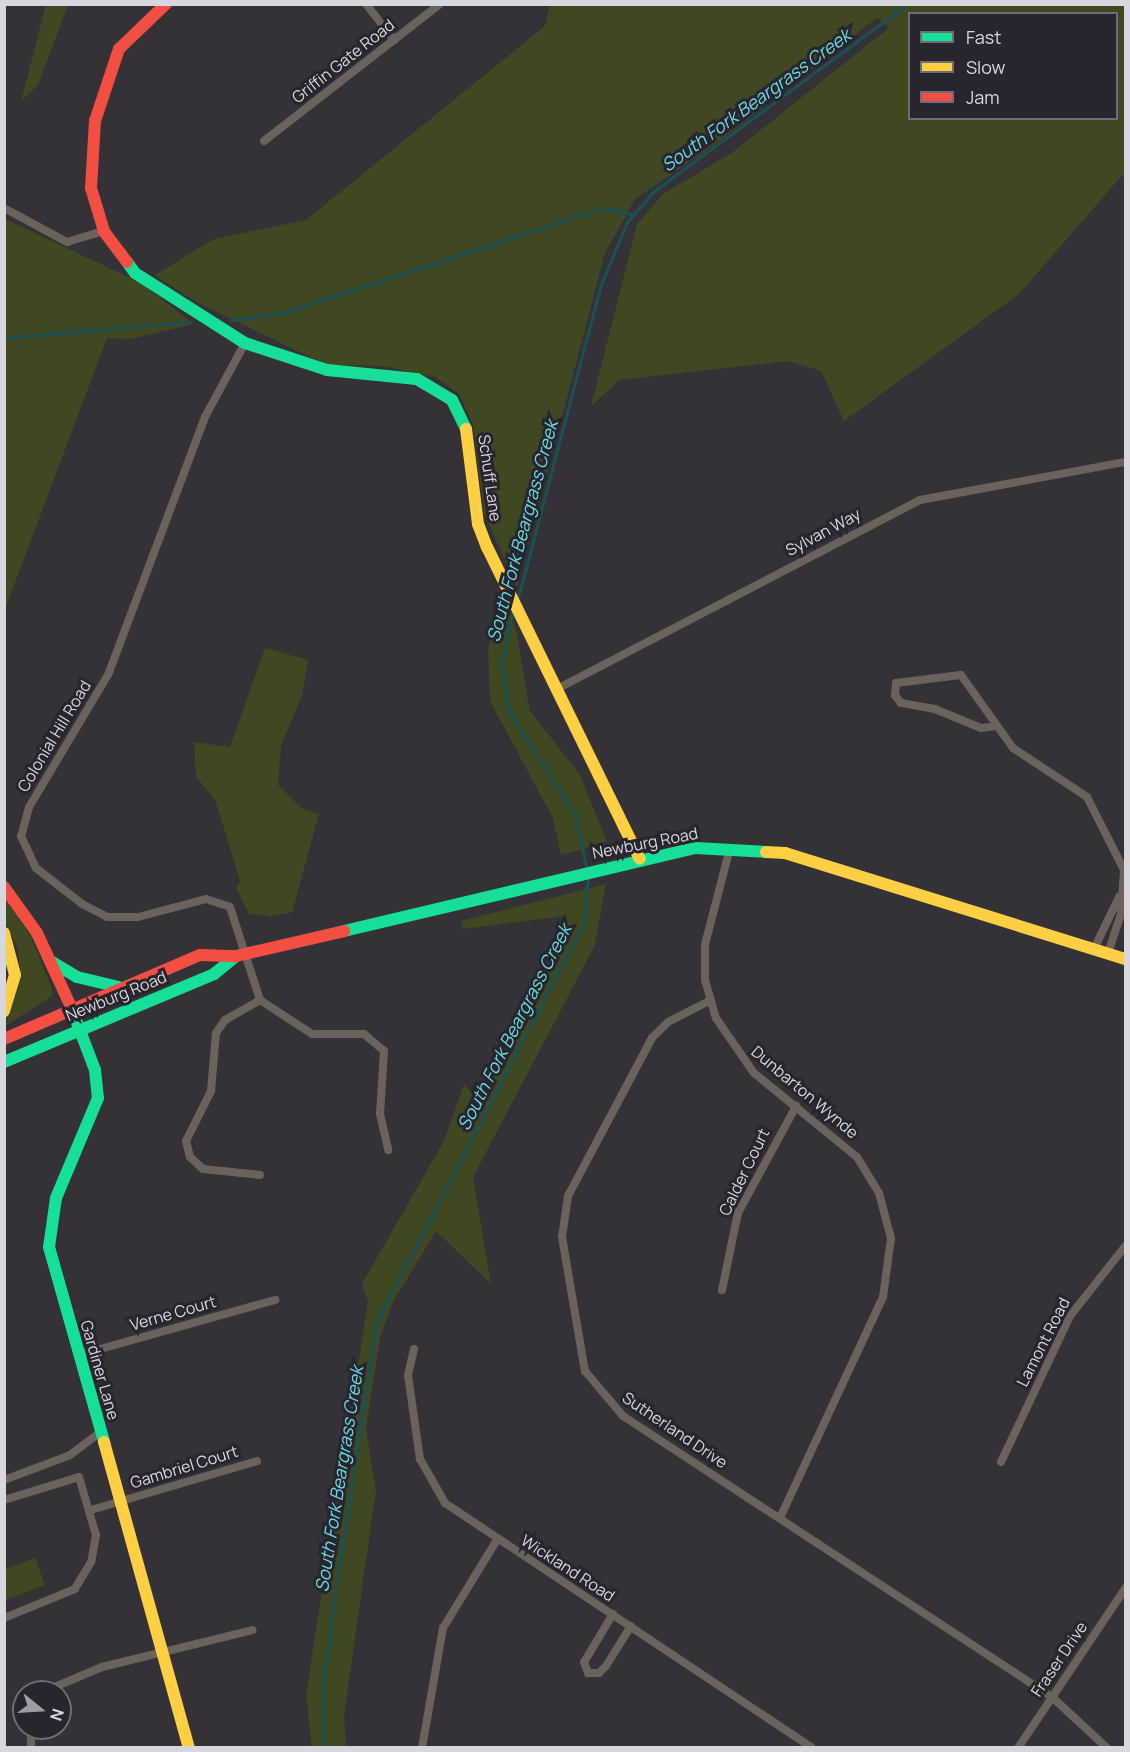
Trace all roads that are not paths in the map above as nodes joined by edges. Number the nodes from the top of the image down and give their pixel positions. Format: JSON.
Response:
{"nodes":[{"id":1,"x":166,"y":4,"type":"edge"},
{"id":2,"x":366,"y":4,"type":"edge"},
{"id":3,"x":440,"y":4,"type":"edge"},
{"id":4,"x":394,"y":40,"type":"junction"},
{"id":5,"x":264,"y":141,"type":"dead end"},
{"id":6,"x":4,"y":208,"type":"edge"},
{"id":7,"x":104,"y":231,"type":"junction"},
{"id":8,"x":245,"y":343,"type":"junction"},
{"id":9,"x":1125,"y":462,"type":"edge"},
{"id":10,"x":555,"y":690,"type":"junction"},
{"id":11,"x":996,"y":726,"type":"junction"},
{"id":12,"x":730,"y":847,"type":"junction"},
{"id":13,"x":640,"y":859,"type":"junction"},
{"id":14,"x":4,"y":887,"type":"edge"},
{"id":15,"x":1119,"y":897,"type":"junction"},
{"id":16,"x":4,"y":933,"type":"edge"},
{"id":17,"x":1094,"y":949,"type":"junction"},
{"id":18,"x":1108,"y":953,"type":"junction"},
{"id":19,"x":242,"y":954,"type":"junction"},
{"id":20,"x":1125,"y":959,"type":"edge"},
{"id":21,"x":52,"y":962,"type":"junction"},
{"id":22,"x":118,"y":987,"type":"junction"},
{"id":23,"x":260,"y":1000,"type":"junction"},
{"id":24,"x":709,"y":1001,"type":"junction"},
{"id":25,"x":71,"y":1007,"type":"junction"},
{"id":26,"x":4,"y":1011,"type":"edge"},
{"id":27,"x":80,"y":1028,"type":"junction"},
{"id":28,"x":4,"y":1039,"type":"edge"},
{"id":29,"x":4,"y":1062,"type":"edge"},
{"id":30,"x":796,"y":1106,"type":"junction"},
{"id":31,"x":388,"y":1150,"type":"dead end"},
{"id":32,"x":260,"y":1175,"type":"dead end"},
{"id":33,"x":1125,"y":1245,"type":"edge"},
{"id":34,"x":722,"y":1290,"type":"dead end"},
{"id":35,"x":274,"y":1300,"type":"dead end"},
{"id":36,"x":414,"y":1349,"type":"dead end"},
{"id":37,"x":79,"y":1355,"type":"junction"},
{"id":38,"x":100,"y":1432,"type":"junction"},
{"id":39,"x":257,"y":1461,"type":"dead end"},
{"id":40,"x":1001,"y":1462,"type":"dead end"},
{"id":41,"x":4,"y":1480,"type":"edge"},
{"id":42,"x":4,"y":1500,"type":"edge"},
{"id":43,"x":120,"y":1502,"type":"junction"},
{"id":44,"x":92,"y":1510,"type":"junction"},
{"id":45,"x":780,"y":1518,"type":"junction"},
{"id":46,"x":497,"y":1540,"type":"junction"},
{"id":47,"x":1125,"y":1587,"type":"edge"},
{"id":48,"x":613,"y":1614,"type":"junction"},
{"id":49,"x":4,"y":1618,"type":"edge"},
{"id":50,"x":631,"y":1626,"type":"junction"},
{"id":51,"x":253,"y":1630,"type":"dead end"},
{"id":52,"x":163,"y":1654,"type":"junction"},
{"id":53,"x":71,"y":1680,"type":"edge"},
{"id":54,"x":1052,"y":1697,"type":"junction"},
{"id":55,"x":189,"y":1748,"type":"edge"},
{"id":56,"x":422,"y":1748,"type":"edge"},
{"id":57,"x":812,"y":1748,"type":"edge"},
{"id":58,"x":1018,"y":1748,"type":"edge"},
{"id":59,"x":1107,"y":1748,"type":"edge"}],
"edges":[{"from":1,"to":7,"type":"main road","name":"Schuff Lane"},
{"from":2,"to":4,"type":"street"},
{"from":3,"to":4,"type":"street","name":"Griffin Gate Road"},
{"from":4,"to":5,"type":"street","name":"Griffin Gate Road"},
{"from":6,"to":7,"type":"street"},
{"from":7,"to":8,"type":"main road","name":"Schuff Lane"},
{"from":8,"to":10,"type":"main road","name":"Schuff Lane"},
{"from":8,"to":19,"type":"street","name":"Colonial Hill Road"},
{"from":9,"to":10,"type":"street","name":"Sylvan Way"},
{"from":10,"to":13,"type":"main road","name":"Schuff Lane"},
{"from":11,"to":11,"type":"street"},
{"from":11,"to":15,"type":"street"},
{"from":12,"to":13,"type":"main road","name":"Newburg Road"},
{"from":12,"to":17,"type":"main road","name":"Newburg Road"},
{"from":12,"to":24,"type":"street","name":"Dunbarton Wynde"},
{"from":13,"to":19,"type":"main road","name":"Newburg Road"},
{"from":14,"to":21,"type":"main road","name":"Gardiner Lane"},
{"from":15,"to":17,"type":"street"},
{"from":15,"to":18,"type":"street"},
{"from":16,"to":26,"type":"main road"},
{"from":17,"to":18,"type":"main road","name":"Newburg Road"},
{"from":18,"to":20,"type":"main road","name":"Newburg Road"},
{"from":19,"to":22,"type":"main road","name":"Newburg Road"},
{"from":19,"to":23,"type":"street"},
{"from":19,"to":27,"type":"main road","name":"Newburg Road"},
{"from":21,"to":22,"type":"main road"},
{"from":21,"to":25,"type":"main road","name":"Gardiner Lane"},
{"from":22,"to":25,"type":"main road","name":"Newburg Road"},
{"from":23,"to":31,"type":"street"},
{"from":23,"to":32,"type":"street"},
{"from":24,"to":30,"type":"street","name":"Dunbarton Wynde"},
{"from":24,"to":45,"type":"street","name":"Sutherland Drive"},
{"from":25,"to":27,"type":"main road","name":"Gardiner Lane"},
{"from":25,"to":28,"type":"main road","name":"Newburg Road"},
{"from":27,"to":29,"type":"main road","name":"Newburg Road"},
{"from":27,"to":37,"type":"main road","name":"Gardiner Lane"},
{"from":30,"to":34,"type":"street","name":"Calder Court"},
{"from":30,"to":45,"type":"street","name":"Dunbarton Wynde"},
{"from":33,"to":40,"type":"street","name":"Lamont Road"},
{"from":35,"to":37,"type":"street","name":"Verne Court"},
{"from":36,"to":46,"type":"street","name":"Wickland Road"},
{"from":37,"to":38,"type":"main road","name":"Gardiner Lane"},
{"from":38,"to":41,"type":"street"},
{"from":38,"to":43,"type":"main road","name":"Gardiner Lane"},
{"from":39,"to":43,"type":"street","name":"Gambriel Court"},
{"from":42,"to":44,"type":"street"},
{"from":43,"to":44,"type":"street","name":"Gambriel Court"},
{"from":43,"to":52,"type":"main road","name":"Gardiner Lane"},
{"from":44,"to":49,"type":"street"},
{"from":45,"to":54,"type":"street","name":"Sutherland Drive"},
{"from":46,"to":48,"type":"street","name":"Wickland Road"},
{"from":46,"to":56,"type":"street"},
{"from":47,"to":54,"type":"street","name":"Fraser Drive"},
{"from":48,"to":50,"type":"street","name":"Wickland Road"},
{"from":48,"to":50,"type":"street"},
{"from":50,"to":57,"type":"street","name":"Wickland Road"},
{"from":51,"to":52,"type":"street"},
{"from":52,"to":53,"type":"street"},
{"from":52,"to":55,"type":"main road","name":"Gardiner Lane"},
{"from":54,"to":58,"type":"street","name":"Fraser Drive"},
{"from":54,"to":59,"type":"street","name":"Sutherland Drive"}]}
